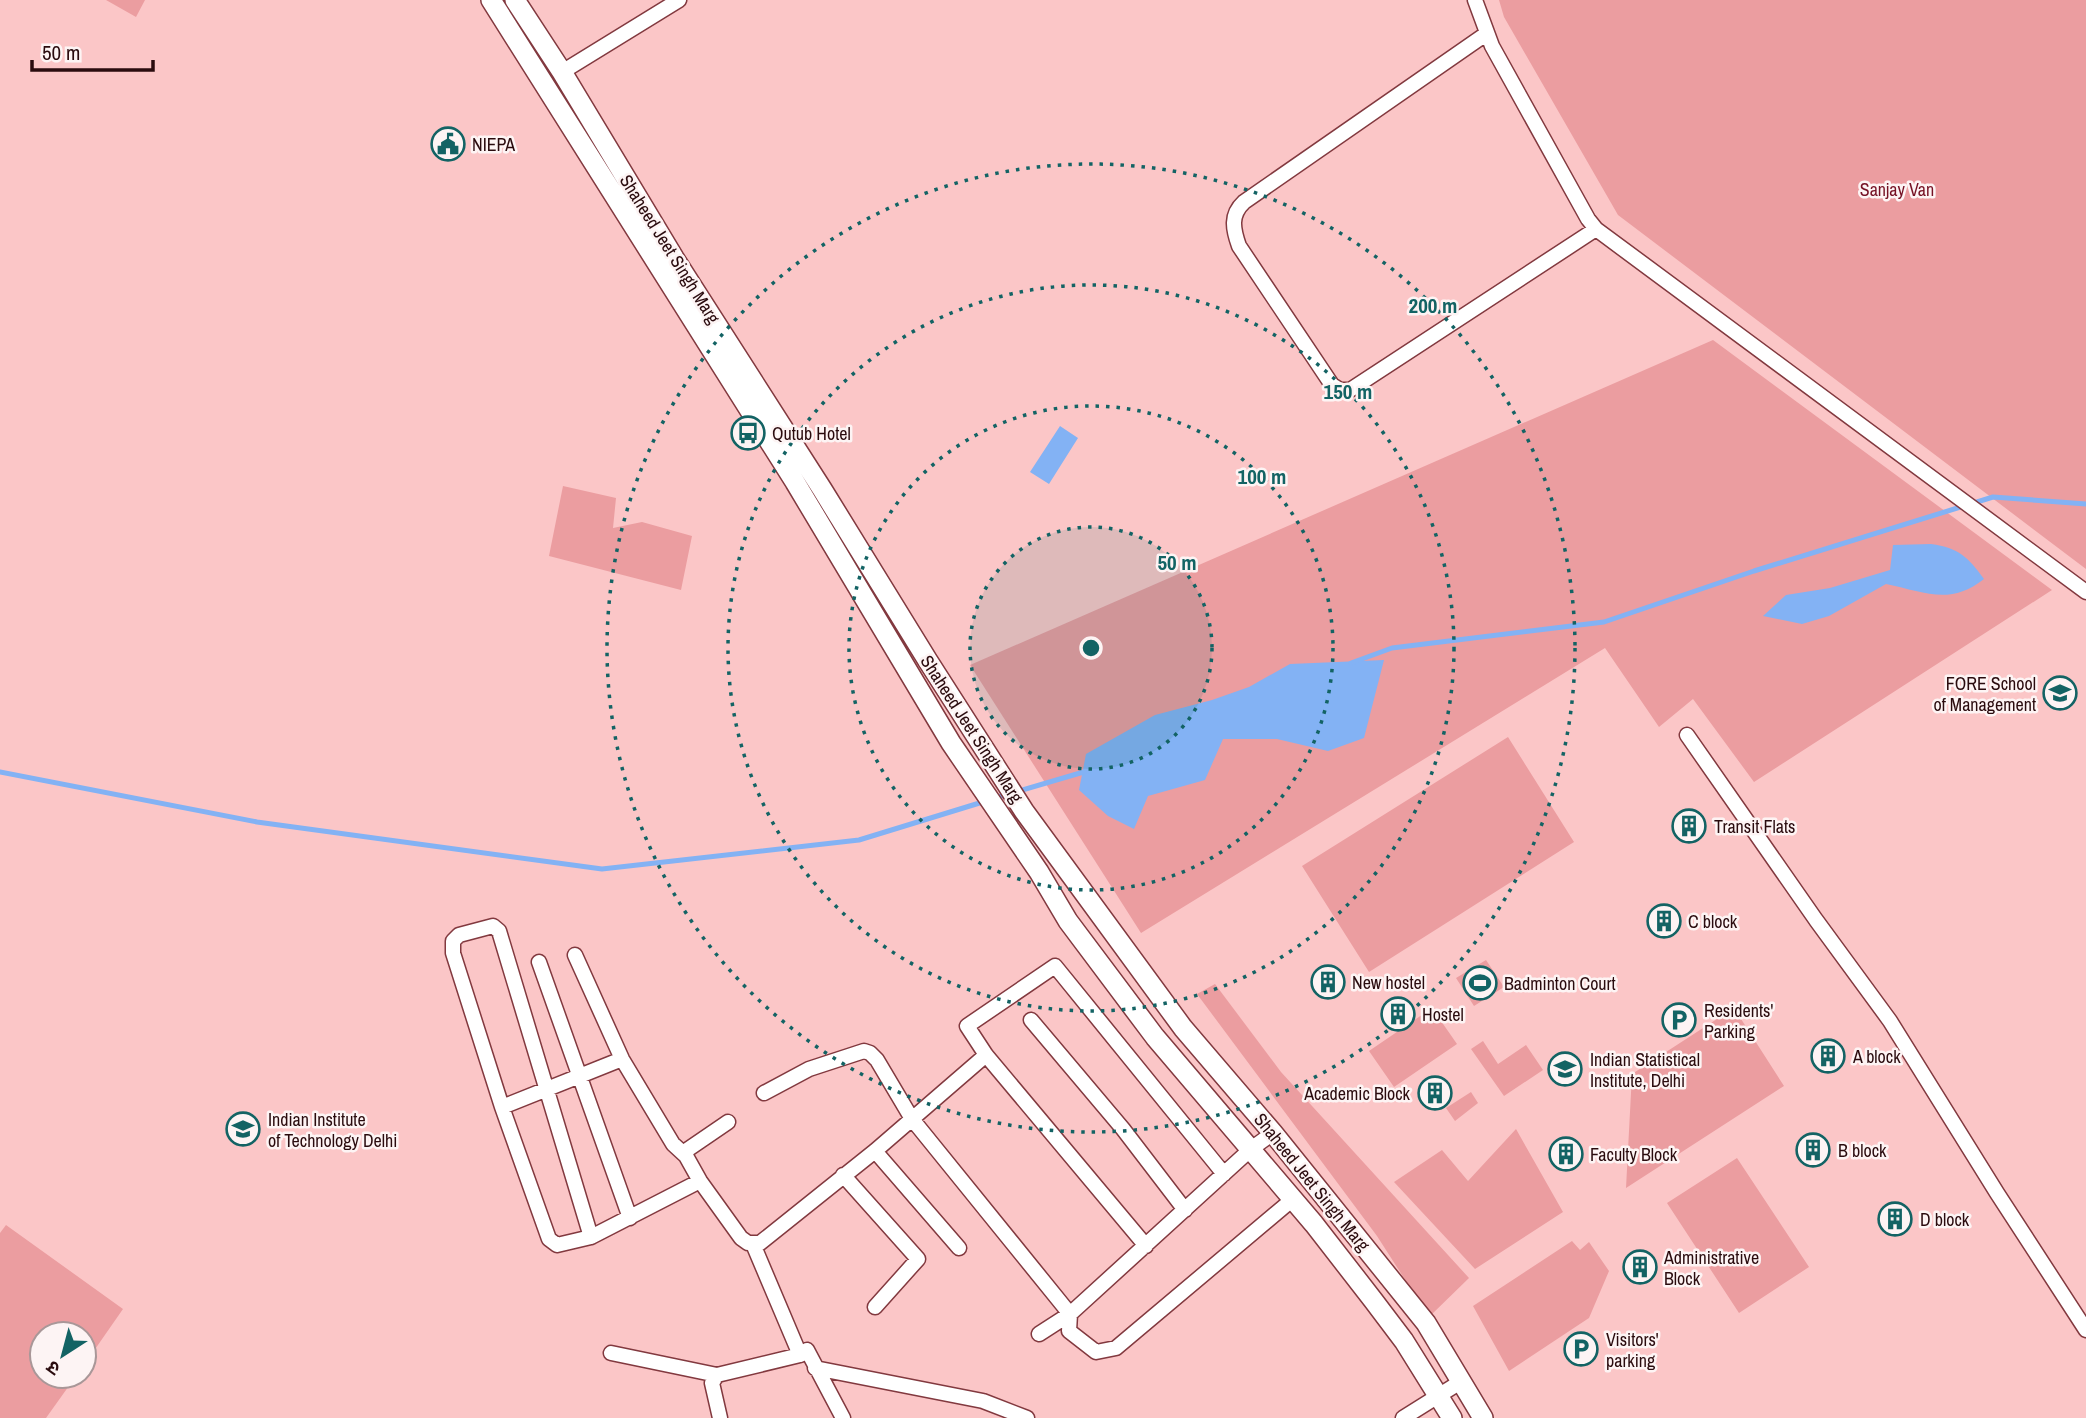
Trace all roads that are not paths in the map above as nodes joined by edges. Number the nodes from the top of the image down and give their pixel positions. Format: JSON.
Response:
{"nodes":[{"id":1,"x":491,"y":0,"type":"edge"},
{"id":2,"x":515,"y":0,"type":"edge"},
{"id":3,"x":679,"y":0,"type":"edge"},
{"id":4,"x":1475,"y":0,"type":"edge"},
{"id":5,"x":1486,"y":34,"type":"junction"},
{"id":6,"x":562,"y":72,"type":"junction"},
{"id":7,"x":1596,"y":229,"type":"junction"},
{"id":8,"x":2086,"y":592,"type":"edge"},
{"id":9,"x":1687,"y":735,"type":"dead end"},
{"id":10,"x":575,"y":956,"type":"dead end"},
{"id":11,"x":539,"y":962,"type":"dead end"},
{"id":12,"x":1031,"y":1020,"type":"dead end"},
{"id":13,"x":986,"y":1055,"type":"junction"},
{"id":14,"x":622,"y":1059,"type":"junction"},
{"id":15,"x":581,"y":1076,"type":"junction"},
{"id":16,"x":546,"y":1089,"type":"junction"},
{"id":17,"x":765,"y":1093,"type":"dead end"},
{"id":18,"x":502,"y":1107,"type":"junction"},
{"id":19,"x":912,"y":1119,"type":"junction"},
{"id":20,"x":728,"y":1122,"type":"dead end"},
{"id":21,"x":1273,"y":1133,"type":"junction"},
{"id":22,"x":1251,"y":1149,"type":"junction"},
{"id":23,"x":875,"y":1151,"type":"junction"},
{"id":24,"x":686,"y":1156,"type":"junction"},
{"id":25,"x":1224,"y":1174,"type":"junction"},
{"id":26,"x":843,"y":1175,"type":"junction"},
{"id":27,"x":700,"y":1181,"type":"junction"},
{"id":28,"x":1293,"y":1199,"type":"junction"},
{"id":29,"x":1185,"y":1210,"type":"junction"},
{"id":30,"x":630,"y":1218,"type":"junction"},
{"id":31,"x":591,"y":1237,"type":"junction"},
{"id":32,"x":753,"y":1244,"type":"junction"},
{"id":33,"x":1146,"y":1246,"type":"junction"},
{"id":34,"x":959,"y":1248,"type":"dead end"},
{"id":35,"x":876,"y":1307,"type":"dead end"},
{"id":36,"x":1070,"y":1314,"type":"junction"},
{"id":37,"x":2086,"y":1330,"type":"edge"},
{"id":38,"x":1039,"y":1334,"type":"dead end"},
{"id":39,"x":611,"y":1353,"type":"dead end"},
{"id":40,"x":800,"y":1355,"type":"junction"},
{"id":41,"x":815,"y":1368,"type":"junction"},
{"id":42,"x":717,"y":1376,"type":"junction"},
{"id":43,"x":1462,"y":1381,"type":"junction"},
{"id":44,"x":1439,"y":1395,"type":"junction"},
{"id":45,"x":720,"y":1418,"type":"edge"},
{"id":46,"x":843,"y":1418,"type":"edge"},
{"id":47,"x":1027,"y":1418,"type":"edge"},
{"id":48,"x":1403,"y":1418,"type":"edge"},
{"id":49,"x":1452,"y":1418,"type":"edge"},
{"id":50,"x":1483,"y":1418,"type":"edge"}],
"edges":[{"from":1,"to":22,"type":"main road","name":"Shaheed Jeet Singh Marg"},
{"from":2,"to":6,"type":"main road","name":"Shaheed Jeet Singh Marg"},
{"from":3,"to":6,"type":"street"},
{"from":4,"to":5,"type":"street"},
{"from":5,"to":7,"type":"street"},
{"from":5,"to":7,"type":"street"},
{"from":6,"to":21,"type":"main road","name":"Shaheed Jeet Singh Marg"},
{"from":7,"to":8,"type":"street"},
{"from":9,"to":37,"type":"street"},
{"from":10,"to":14,"type":"street"},
{"from":11,"to":15,"type":"street"},
{"from":12,"to":29,"type":"street"},
{"from":13,"to":19,"type":"street"},
{"from":13,"to":25,"type":"street"},
{"from":13,"to":33,"type":"street"},
{"from":14,"to":15,"type":"street"},
{"from":14,"to":24,"type":"street"},
{"from":15,"to":16,"type":"street"},
{"from":15,"to":30,"type":"street"},
{"from":16,"to":18,"type":"street"},
{"from":16,"to":18,"type":"street"},
{"from":16,"to":31,"type":"street"},
{"from":17,"to":19,"type":"street"},
{"from":18,"to":31,"type":"street"},
{"from":19,"to":23,"type":"street"},
{"from":19,"to":36,"type":"street"},
{"from":20,"to":24,"type":"street"},
{"from":21,"to":22,"type":"street"},
{"from":21,"to":43,"type":"main road","name":"Shaheed Jeet Singh Marg"},
{"from":22,"to":25,"type":"street"},
{"from":22,"to":28,"type":"main road","name":"Shaheed Jeet Singh Marg"},
{"from":23,"to":26,"type":"street"},
{"from":23,"to":34,"type":"street"},
{"from":24,"to":27,"type":"street"},
{"from":25,"to":29,"type":"street"},
{"from":26,"to":32,"type":"street"},
{"from":26,"to":35,"type":"street"},
{"from":27,"to":30,"type":"street"},
{"from":27,"to":32,"type":"street"},
{"from":28,"to":36,"type":"street"},
{"from":28,"to":44,"type":"main road","name":"Shaheed Jeet Singh Marg"},
{"from":29,"to":33,"type":"street"},
{"from":30,"to":31,"type":"street"},
{"from":32,"to":40,"type":"street"},
{"from":33,"to":36,"type":"street"},
{"from":36,"to":38,"type":"street"},
{"from":39,"to":42,"type":"street"},
{"from":40,"to":41,"type":"street"},
{"from":40,"to":42,"type":"street"},
{"from":41,"to":46,"type":"street"},
{"from":41,"to":47,"type":"street"},
{"from":42,"to":45,"type":"street"},
{"from":43,"to":44,"type":"street"},
{"from":43,"to":50,"type":"main road","name":"Shaheed Jeet Singh Marg"},
{"from":44,"to":48,"type":"street"},
{"from":44,"to":49,"type":"main road","name":"Shaheed Jeet Singh Marg"}]}
